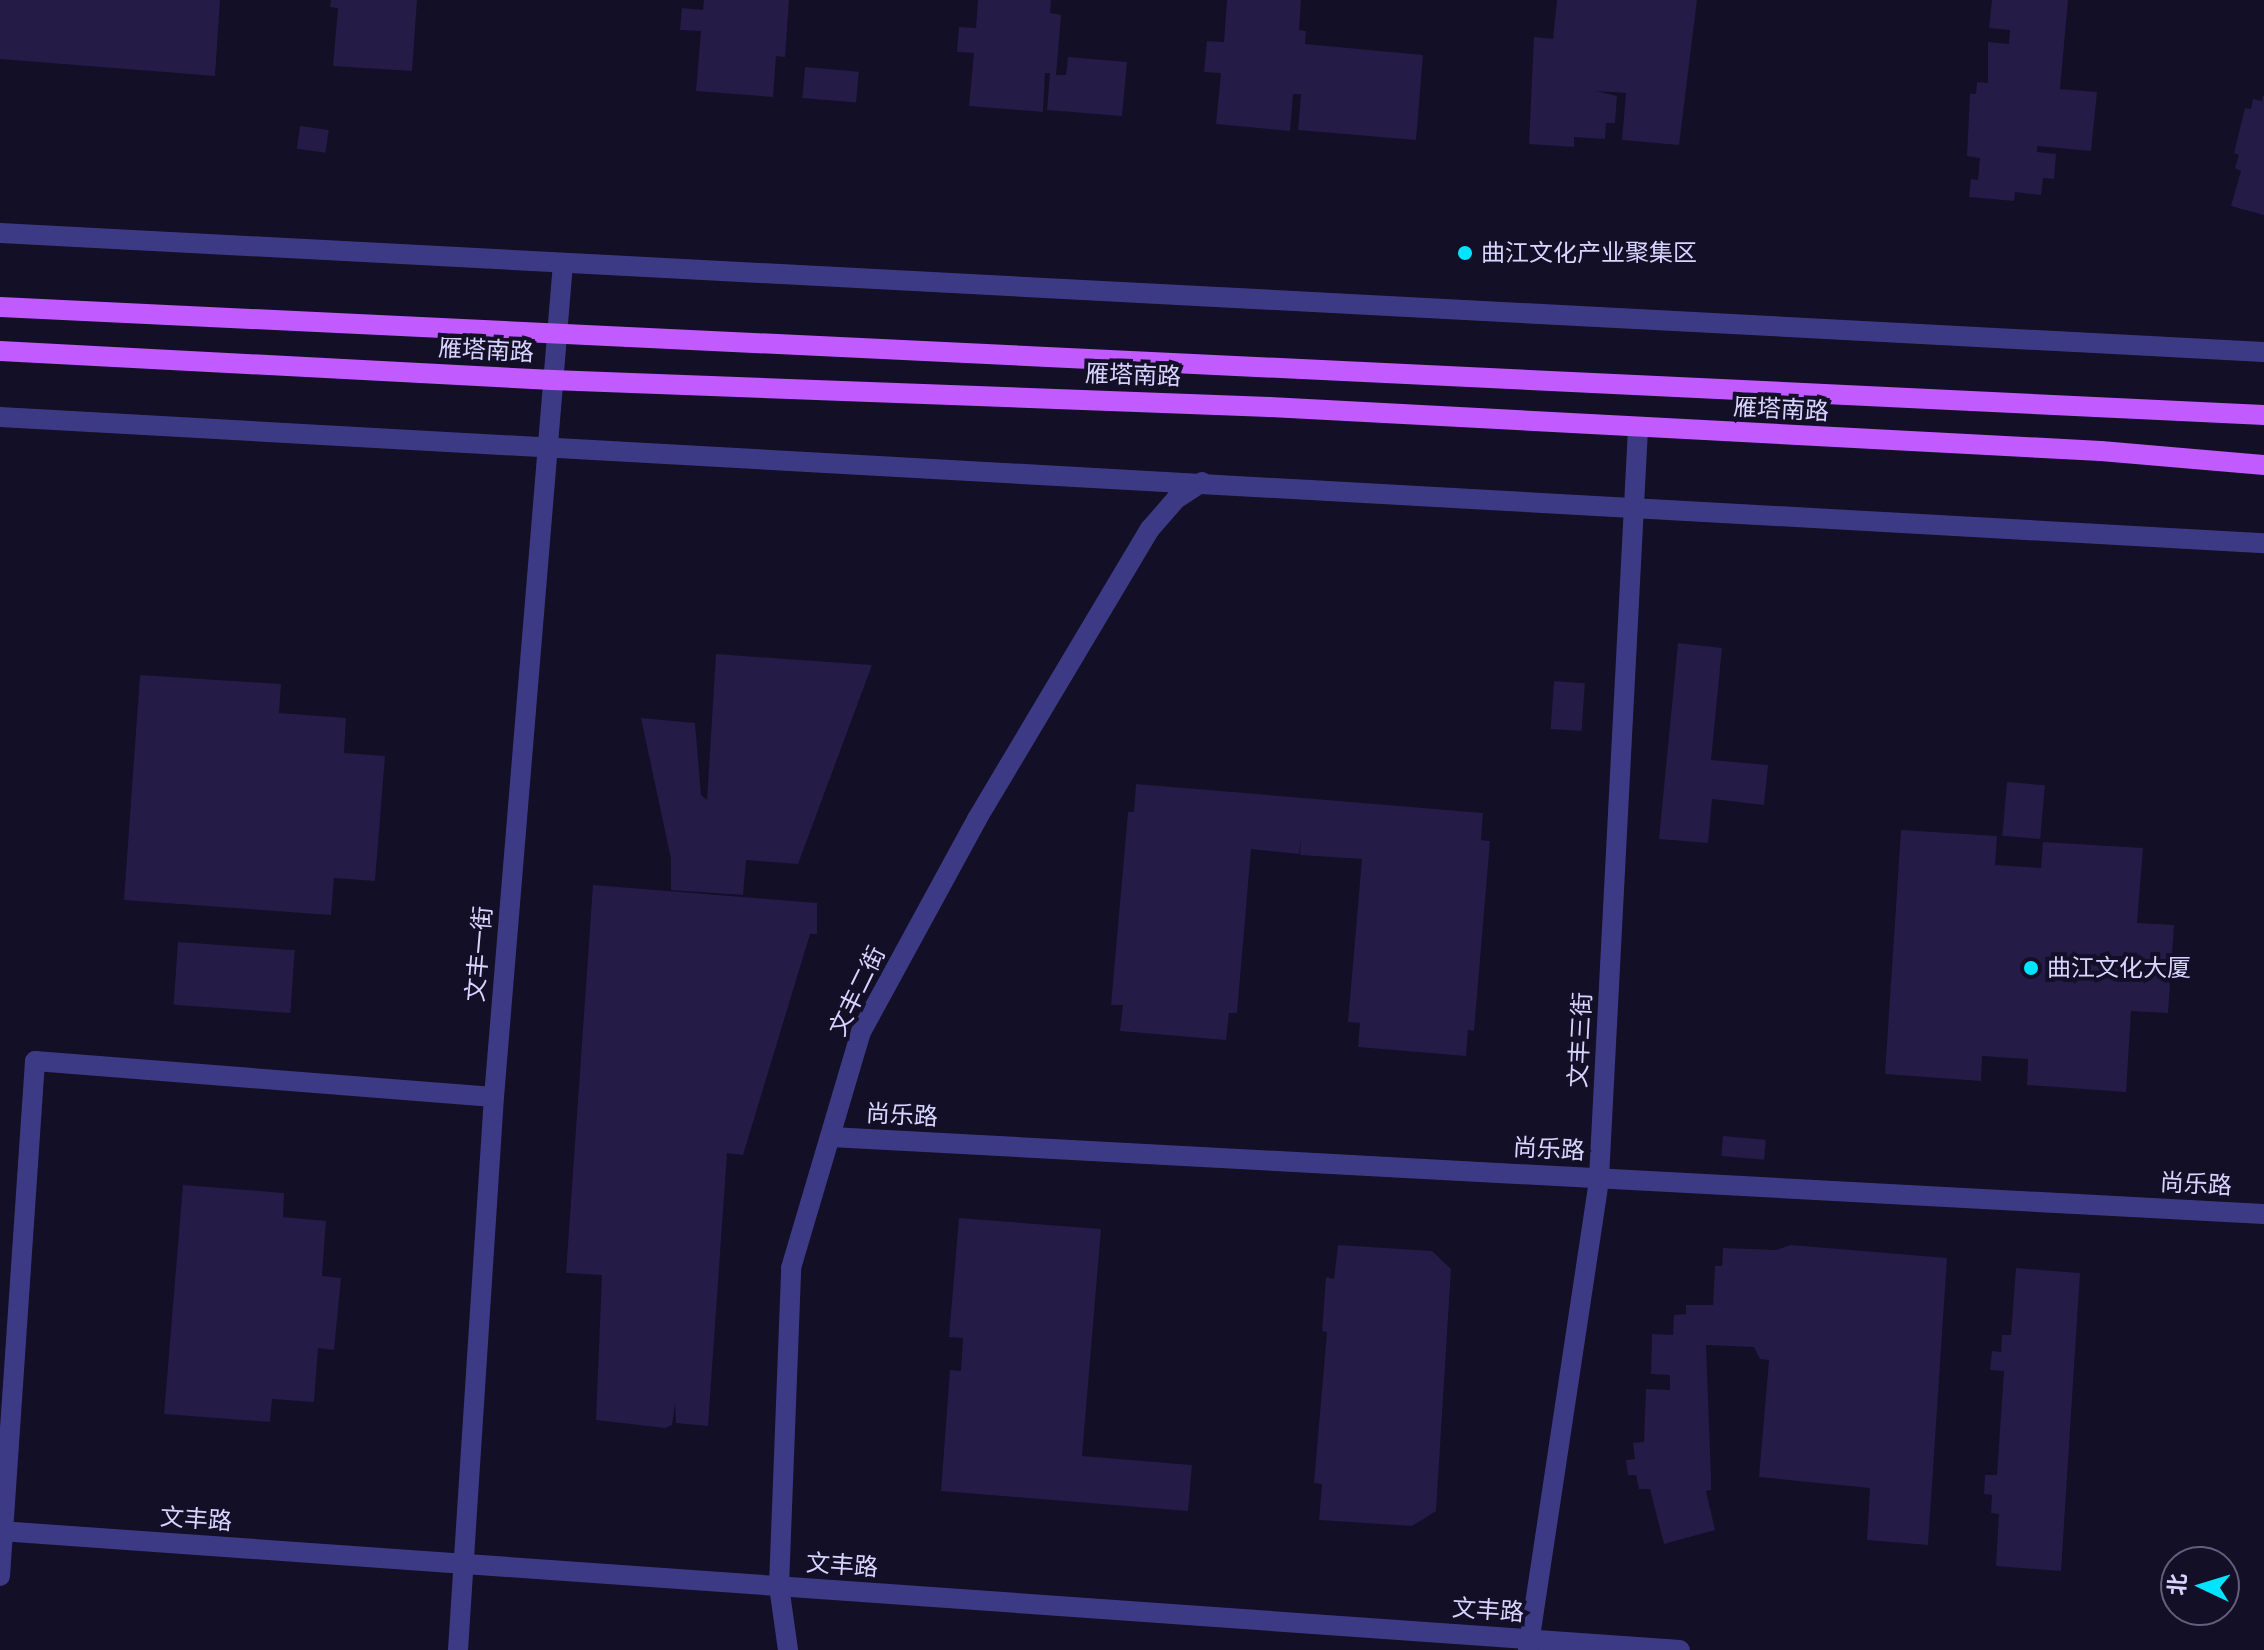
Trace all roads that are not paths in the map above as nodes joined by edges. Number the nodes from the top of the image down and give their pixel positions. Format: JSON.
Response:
{"nodes":[{"id":1,"x":0,"y":233,"type":"edge"},
{"id":2,"x":563,"y":263,"type":"junction"},
{"id":3,"x":0,"y":307,"type":"edge"},
{"id":4,"x":556,"y":333,"type":"junction"},
{"id":5,"x":0,"y":351,"type":"edge"},
{"id":6,"x":2264,"y":352,"type":"edge"},
{"id":7,"x":552,"y":380,"type":"junction"},
{"id":8,"x":2264,"y":415,"type":"edge"},
{"id":9,"x":0,"y":417,"type":"edge"},
{"id":10,"x":1638,"y":428,"type":"junction"},
{"id":11,"x":546,"y":451,"type":"junction"},
{"id":12,"x":2264,"y":465,"type":"edge"},
{"id":13,"x":1202,"y":482,"type":"junction"},
{"id":14,"x":1634,"y":507,"type":"junction"},
{"id":15,"x":2264,"y":543,"type":"edge"},
{"id":16,"x":494,"y":1097,"type":"junction"},
{"id":17,"x":831,"y":1137,"type":"junction"},
{"id":18,"x":1599,"y":1178,"type":"junction"},
{"id":19,"x":2264,"y":1214,"type":"edge"},
{"id":20,"x":2,"y":1531,"type":"edge"},
{"id":21,"x":464,"y":1564,"type":"junction"},
{"id":22,"x":0,"y":1576,"type":"edge"},
{"id":23,"x":779,"y":1586,"type":"junction"},
{"id":24,"x":1529,"y":1645,"type":"edge"},
{"id":25,"x":458,"y":1650,"type":"edge"},
{"id":26,"x":788,"y":1650,"type":"edge"},
{"id":27,"x":1680,"y":1650,"type":"edge"}],
"edges":[{"from":1,"to":2,"type":"street"},
{"from":2,"to":4,"type":"street","name":"文丰一街"},
{"from":2,"to":6,"type":"street"},
{"from":3,"to":4,"type":"main road","name":"雁塔南路"},
{"from":4,"to":7,"type":"street","name":"文丰一街"},
{"from":4,"to":8,"type":"main road","name":"雁塔南路"},
{"from":5,"to":7,"type":"main road","name":"雁塔南路"},
{"from":7,"to":10,"type":"main road","name":"雁塔南路"},
{"from":7,"to":11,"type":"street","name":"文丰一街"},
{"from":9,"to":11,"type":"street"},
{"from":10,"to":12,"type":"main road","name":"雁塔南路"},
{"from":10,"to":14,"type":"street","name":"文丰三街"},
{"from":11,"to":13,"type":"street"},
{"from":11,"to":16,"type":"street","name":"文丰一街"},
{"from":13,"to":14,"type":"street"},
{"from":13,"to":17,"type":"street","name":"文丰二街"},
{"from":14,"to":15,"type":"street"},
{"from":14,"to":18,"type":"street","name":"文丰三街"},
{"from":16,"to":20,"type":"street"},
{"from":16,"to":21,"type":"street","name":"文丰一街"},
{"from":17,"to":18,"type":"street","name":"尚乐路"},
{"from":17,"to":23,"type":"street","name":"文丰二街"},
{"from":18,"to":19,"type":"street","name":"尚乐路"},
{"from":18,"to":24,"type":"street","name":"文丰三街"},
{"from":20,"to":21,"type":"street","name":"文丰路"},
{"from":20,"to":22,"type":"street"},
{"from":21,"to":23,"type":"street","name":"文丰路"},
{"from":21,"to":25,"type":"street","name":"文丰一街"},
{"from":23,"to":24,"type":"street","name":"文丰路"},
{"from":23,"to":26,"type":"street","name":"文丰二街"},
{"from":24,"to":27,"type":"street","name":"文丰路"}]}
